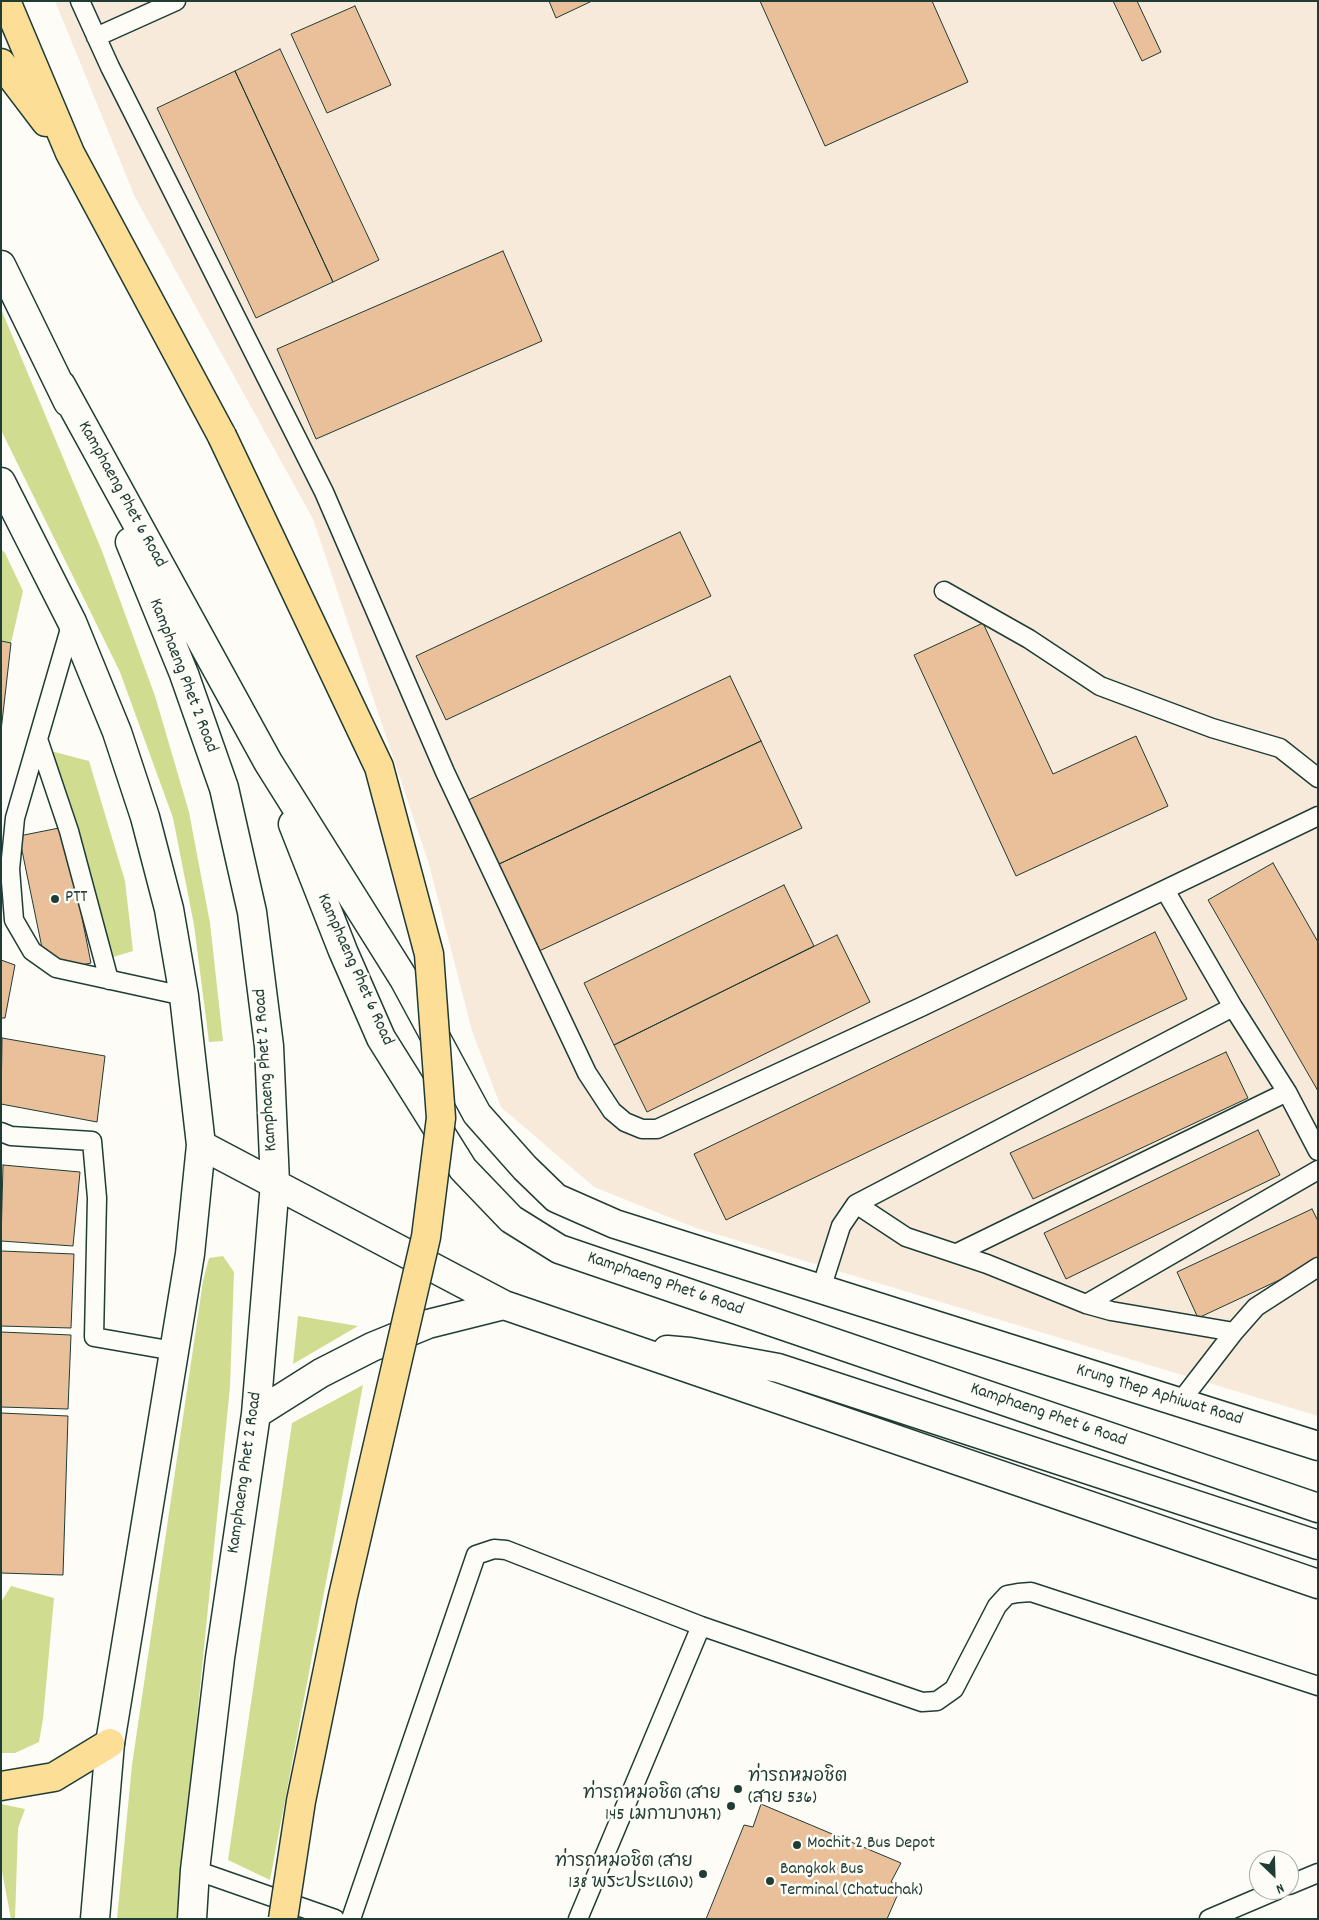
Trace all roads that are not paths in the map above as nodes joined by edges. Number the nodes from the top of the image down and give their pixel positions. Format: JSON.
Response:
{"nodes":[{"id":1,"x":6,"y":1,"type":"edge"},
{"id":2,"x":80,"y":1,"type":"edge"},
{"id":3,"x":176,"y":1,"type":"edge"},
{"id":4,"x":96,"y":37,"type":"junction"},
{"id":5,"x":1,"y":64,"type":"edge"},
{"id":6,"x":70,"y":153,"type":"junction"},
{"id":7,"x":1,"y":265,"type":"edge"},
{"id":8,"x":61,"y":385,"type":"junction"},
{"id":9,"x":1,"y":482,"type":"edge"},
{"id":10,"x":944,"y":591,"type":"dead end"},
{"id":11,"x":72,"y":622,"type":"junction"},
{"id":12,"x":38,"y":739,"type":"junction"},
{"id":13,"x":268,"y":762,"type":"junction"},
{"id":14,"x":1318,"y":778,"type":"edge"},
{"id":15,"x":1318,"y":816,"type":"edge"},
{"id":16,"x":1164,"y":890,"type":"junction"},
{"id":17,"x":109,"y":980,"type":"junction"},
{"id":18,"x":184,"y":996,"type":"junction"},
{"id":19,"x":1233,"y":1007,"type":"junction"},
{"id":20,"x":1287,"y":1092,"type":"junction"},
{"id":21,"x":1,"y":1132,"type":"edge"},
{"id":22,"x":201,"y":1145,"type":"junction"},
{"id":23,"x":1318,"y":1151,"type":"edge"},
{"id":24,"x":1318,"y":1170,"type":"edge"},
{"id":25,"x":275,"y":1183,"type":"junction"},
{"id":26,"x":856,"y":1204,"type":"junction"},
{"id":27,"x":958,"y":1253,"type":"junction"},
{"id":28,"x":1318,"y":1267,"type":"edge"},
{"id":29,"x":821,"y":1289,"type":"junction"},
{"id":30,"x":1086,"y":1304,"type":"junction"},
{"id":31,"x":504,"y":1305,"type":"junction"},
{"id":32,"x":1234,"y":1332,"type":"junction"},
{"id":33,"x":1000,"y":1346,"type":"joint"},
{"id":34,"x":625,"y":1347,"type":"junction"},
{"id":35,"x":174,"y":1351,"type":"junction"},
{"id":36,"x":1180,"y":1402,"type":"junction"},
{"id":37,"x":256,"y":1414,"type":"junction"},
{"id":38,"x":1318,"y":1446,"type":"edge"},
{"id":39,"x":1318,"y":1508,"type":"edge"},
{"id":40,"x":1318,"y":1545,"type":"edge"},
{"id":41,"x":1318,"y":1584,"type":"edge"},
{"id":42,"x":701,"y":1626,"type":"junction"},
{"id":43,"x":1318,"y":1686,"type":"edge"},
{"id":44,"x":110,"y":1743,"type":"junction"},
{"id":45,"x":1,"y":1786,"type":"edge"},
{"id":46,"x":195,"y":1870,"type":"junction"},
{"id":47,"x":1318,"y":1873,"type":"edge"},
{"id":48,"x":1299,"y":1881,"type":"edge"},
{"id":49,"x":1254,"y":1900,"type":"edge"},
{"id":50,"x":95,"y":1919,"type":"edge"},
{"id":51,"x":192,"y":1919,"type":"edge"},
{"id":52,"x":283,"y":1919,"type":"edge"},
{"id":53,"x":335,"y":1919,"type":"edge"},
{"id":54,"x":350,"y":1919,"type":"edge"},
{"id":55,"x":578,"y":1919,"type":"edge"},
{"id":56,"x":1209,"y":1919,"type":"edge"}],
"edges":[{"from":1,"to":6,"type":"highway"},
{"from":2,"to":4,"type":"lane"},
{"from":3,"to":4,"type":"lane"},
{"from":4,"to":16,"type":"lane"},
{"from":5,"to":6,"type":"highway"},
{"from":6,"to":52,"type":"highway","bridge":true},
{"from":7,"to":8,"type":"street","name":"Kamphaeng Phet 2 Road"},
{"from":8,"to":13,"type":"street","name":"Kamphaeng Phet 6 Road"},
{"from":8,"to":25,"type":"street","name":"Kamphaeng Phet 2 Road"},
{"from":9,"to":11,"type":"street"},
{"from":10,"to":14,"type":"lane"},
{"from":11,"to":12,"type":"lane"},
{"from":11,"to":18,"type":"street"},
{"from":12,"to":17,"type":"lane"},
{"from":12,"to":17,"type":"lane"},
{"from":13,"to":29,"type":"street","name":"Kamphaeng Phet 6 Road"},
{"from":13,"to":39,"type":"street","name":"Kamphaeng Phet 6 Road"},
{"from":15,"to":16,"type":"lane"},
{"from":16,"to":19,"type":"lane"},
{"from":17,"to":18,"type":"lane"},
{"from":18,"to":22,"type":"street"},
{"from":19,"to":20,"type":"lane"},
{"from":19,"to":26,"type":"lane"},
{"from":20,"to":23,"type":"lane"},
{"from":20,"to":27,"type":"lane"},
{"from":21,"to":35,"type":"lane"},
{"from":22,"to":25,"type":"street"},
{"from":22,"to":35,"type":"street"},
{"from":24,"to":30,"type":"lane"},
{"from":25,"to":31,"type":"street"},
{"from":25,"to":37,"type":"street","name":"Kamphaeng Phet 2 Road"},
{"from":26,"to":27,"type":"lane"},
{"from":26,"to":29,"type":"lane"},
{"from":27,"to":30,"type":"lane"},
{"from":28,"to":32,"type":"lane"},
{"from":29,"to":33,"type":"street","name":"Kamphaeng Phet 6 Road"},
{"from":30,"to":32,"type":"lane"},
{"from":31,"to":34,"type":"street"},
{"from":31,"to":37,"type":"street"},
{"from":32,"to":36,"type":"lane"},
{"from":33,"to":36,"type":"street","name":"Krung Thep Aphiwat Road"},
{"from":34,"to":40,"type":"street"},
{"from":34,"to":41,"type":"street"},
{"from":35,"to":44,"type":"street"},
{"from":36,"to":38,"type":"street","name":"Krung Thep Aphiwat Road"},
{"from":37,"to":46,"type":"street","name":"Kamphaeng Phet 2 Road"},
{"from":42,"to":43,"type":"lane"},
{"from":42,"to":54,"type":"lane"},
{"from":42,"to":55,"type":"lane"},
{"from":44,"to":45,"type":"highway"},
{"from":44,"to":50,"type":"street"},
{"from":46,"to":51,"type":"street","name":"Kamphaeng Phet 2 Road"},
{"from":46,"to":53,"type":"lane"},
{"from":47,"to":48,"type":"lane"},
{"from":49,"to":56,"type":"lane"}]}
